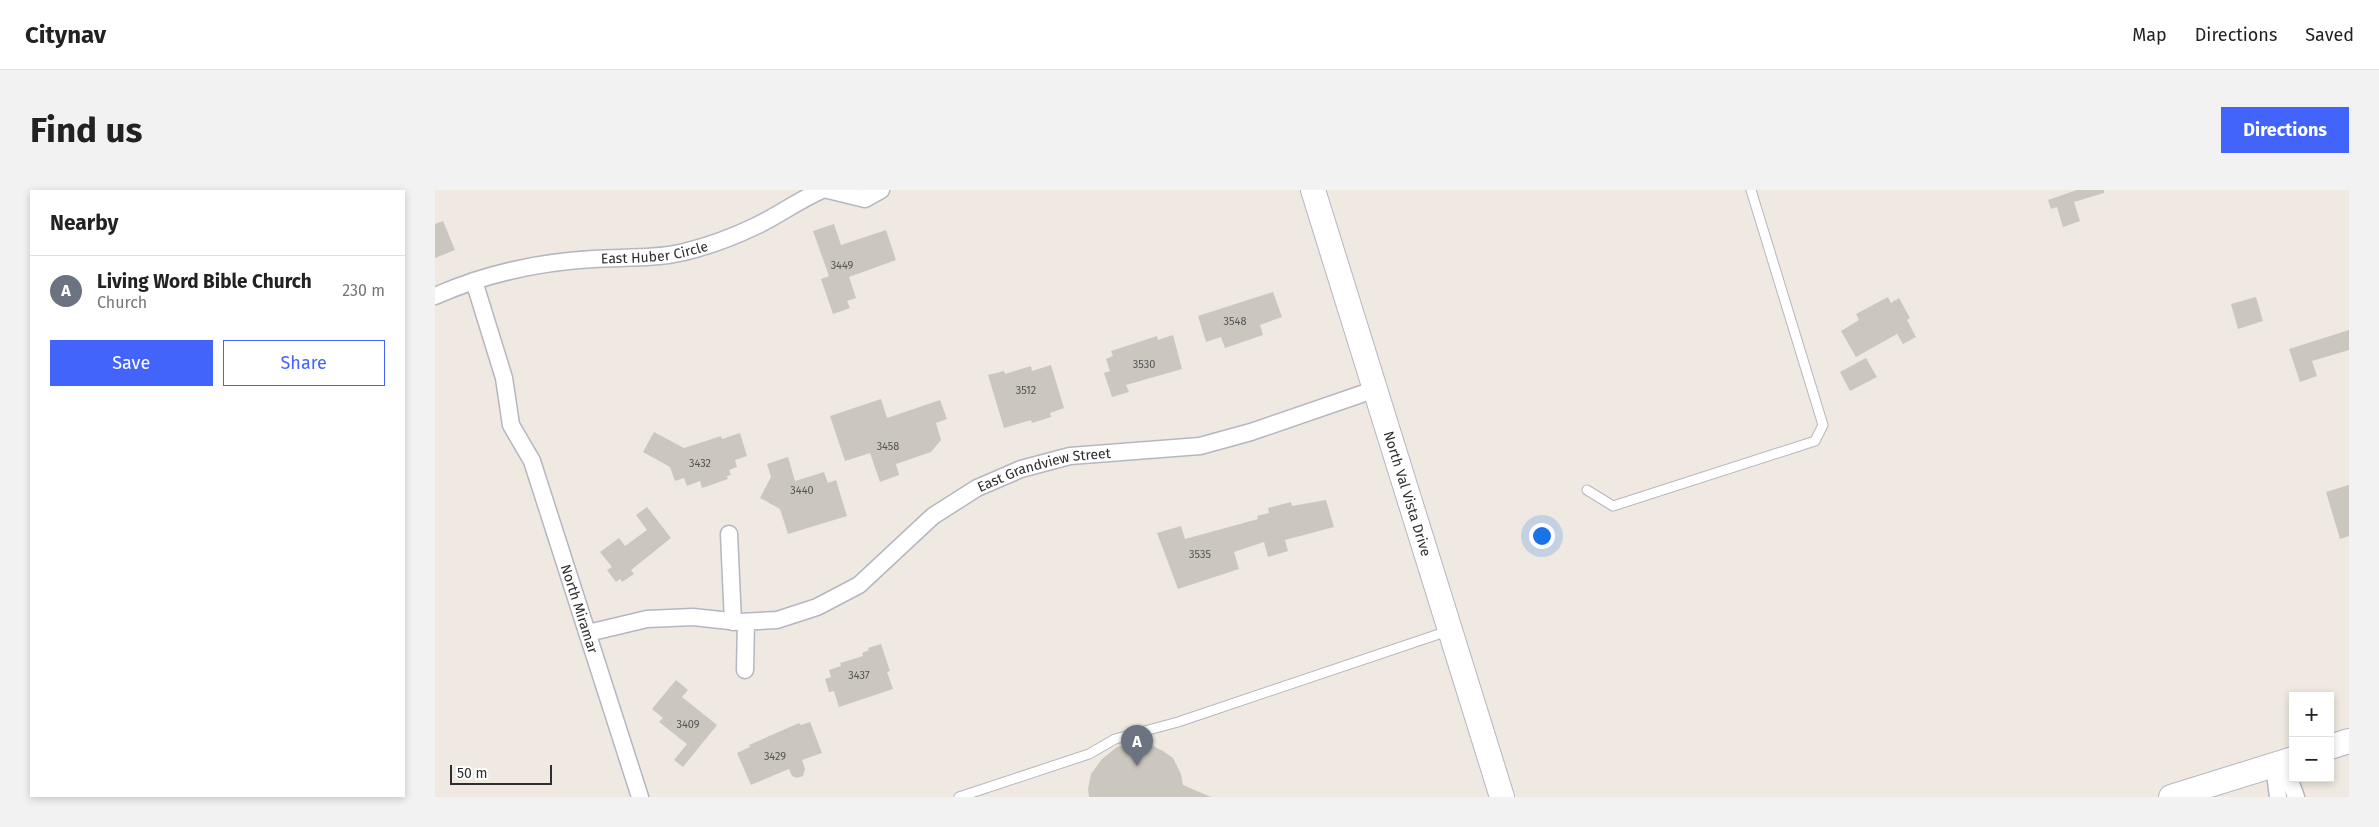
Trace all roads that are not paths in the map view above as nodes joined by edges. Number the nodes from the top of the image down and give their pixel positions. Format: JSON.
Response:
{"nodes":[{"id":1,"x":823,"y":190,"type":"edge"},
{"id":2,"x":827,"y":190,"type":"edge"},
{"id":3,"x":881,"y":190,"type":"edge"},
{"id":4,"x":1751,"y":190,"type":"edge"},
{"id":5,"x":1316,"y":191,"type":"edge"},
{"id":6,"x":474,"y":281,"type":"junction"},
{"id":7,"x":435,"y":296,"type":"edge"},
{"id":8,"x":1376,"y":389,"type":"junction"},
{"id":9,"x":1587,"y":490,"type":"dead end"},
{"id":10,"x":729,"y":534,"type":"dead end"},
{"id":11,"x":740,"y":622,"type":"junction"},
{"id":12,"x":1450,"y":631,"type":"junction"},
{"id":13,"x":588,"y":633,"type":"junction"},
{"id":14,"x":745,"y":670,"type":"dead end"},
{"id":15,"x":2349,"y":741,"type":"edge"},
{"id":16,"x":2334,"y":746,"type":"edge"},
{"id":17,"x":2284,"y":762,"type":"edge"},
{"id":18,"x":640,"y":797,"type":"edge"},
{"id":19,"x":959,"y":797,"type":"edge"},
{"id":20,"x":1501,"y":797,"type":"edge"},
{"id":21,"x":2171,"y":797,"type":"edge"},
{"id":22,"x":2278,"y":797,"type":"edge"},
{"id":23,"x":2296,"y":797,"type":"edge"}],
"edges":[{"from":1,"to":6,"type":"street","name":"East Huber Circle"},
{"from":2,"to":3,"type":"street"},
{"from":4,"to":9,"type":"lane"},
{"from":5,"to":8,"type":"main road","name":"North Val Vista Drive"},
{"from":6,"to":7,"type":"street","name":"East Huber Circle"},
{"from":6,"to":13,"type":"street","name":"North Miramar"},
{"from":8,"to":11,"type":"street","name":"East Grandview Street"},
{"from":8,"to":12,"type":"main road","name":"North Val Vista Drive"},
{"from":10,"to":11,"type":"street"},
{"from":11,"to":13,"type":"street","name":"East Grandview Street"},
{"from":11,"to":14,"type":"street"},
{"from":12,"to":19,"type":"lane"},
{"from":12,"to":20,"type":"main road","name":"North Val Vista Drive"},
{"from":13,"to":18,"type":"street","name":"North Miramar"},
{"from":15,"to":16,"type":"main road"},
{"from":17,"to":21,"type":"main road"},
{"from":17,"to":22,"type":"street"},
{"from":17,"to":23,"type":"street"}]}
